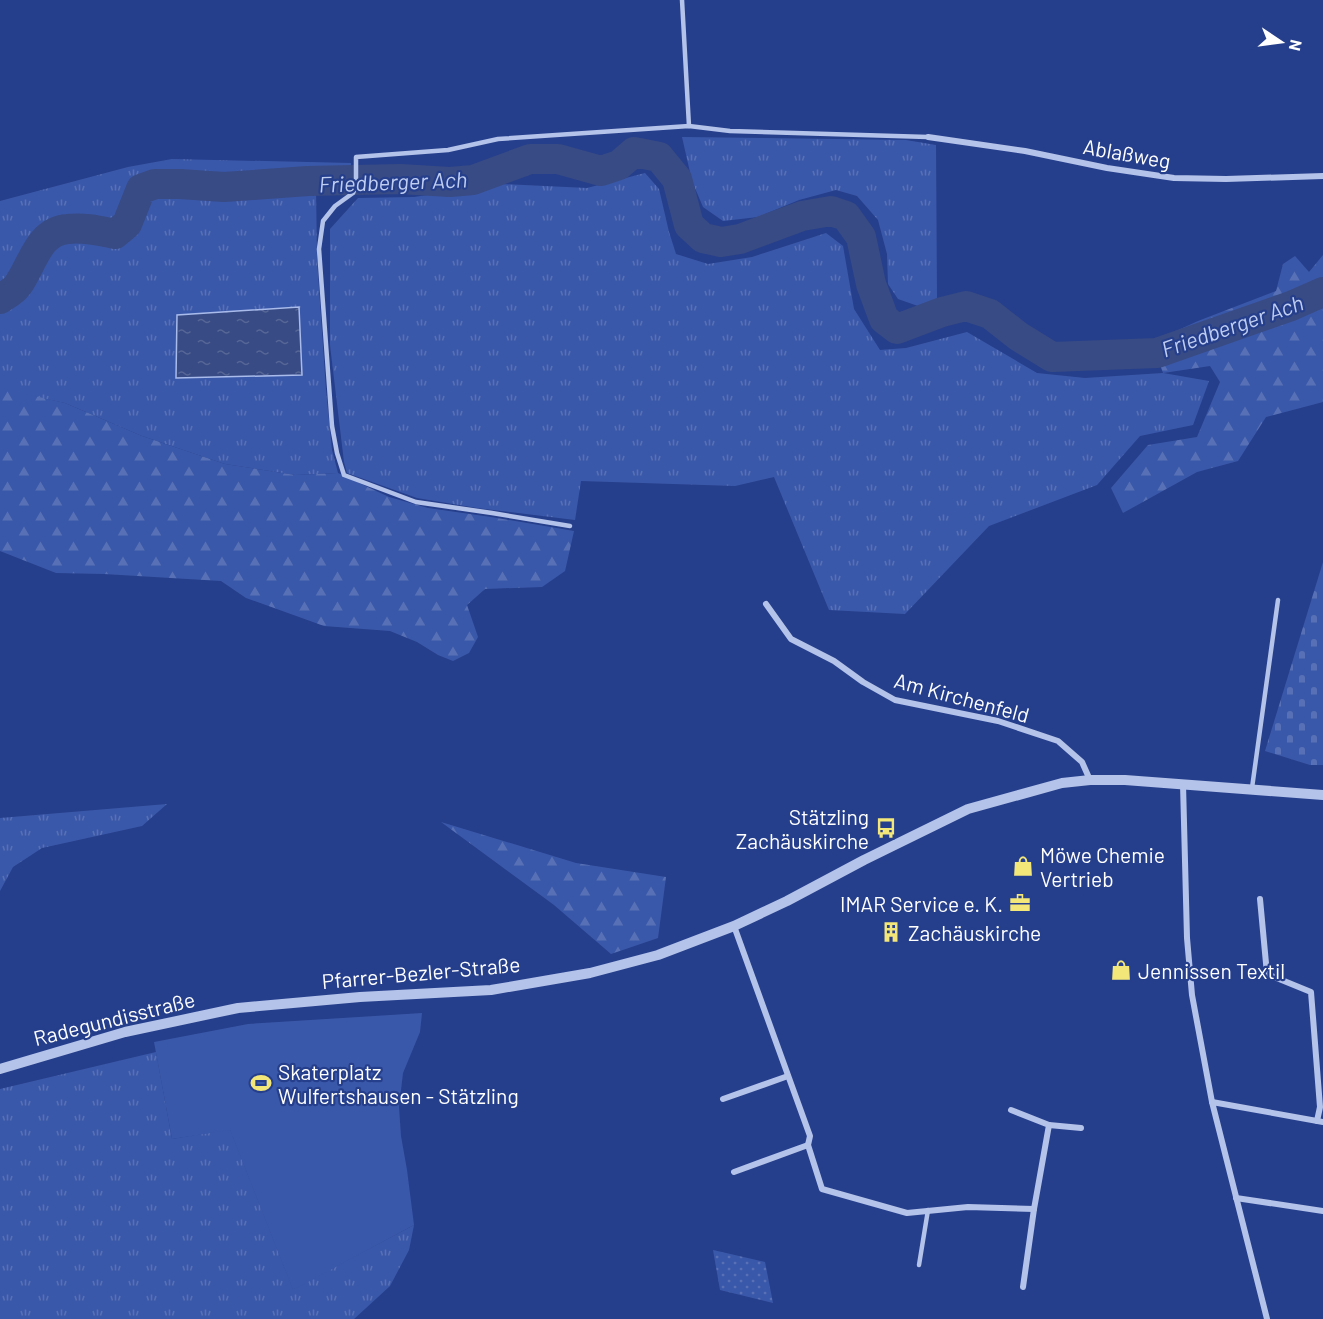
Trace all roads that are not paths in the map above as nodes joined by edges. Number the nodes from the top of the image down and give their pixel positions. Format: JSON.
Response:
{"nodes":[{"id":1,"x":682,"y":0,"type":"edge"},
{"id":2,"x":689,"y":126,"type":"junction"},
{"id":3,"x":928,"y":137,"type":"joint"},
{"id":4,"x":1323,"y":176,"type":"edge"},
{"id":5,"x":570,"y":526,"type":"dead end"},
{"id":6,"x":1278,"y":600,"type":"dead end"},
{"id":7,"x":766,"y":604,"type":"dead end"},
{"id":8,"x":1090,"y":780,"type":"junction"},
{"id":9,"x":1183,"y":784,"type":"junction"},
{"id":10,"x":1252,"y":790,"type":"junction"},
{"id":11,"x":1323,"y":795,"type":"edge"},
{"id":12,"x":1260,"y":899,"type":"dead end"},
{"id":13,"x":734,"y":926,"type":"junction"},
{"id":14,"x":238,"y":1008,"type":"joint"},
{"id":15,"x":0,"y":1069,"type":"edge"},
{"id":16,"x":788,"y":1076,"type":"junction"},
{"id":17,"x":723,"y":1099,"type":"dead end"},
{"id":18,"x":1212,"y":1102,"type":"junction"},
{"id":19,"x":1011,"y":1110,"type":"dead end"},
{"id":20,"x":1320,"y":1122,"type":"edge"},
{"id":21,"x":1049,"y":1125,"type":"junction"},
{"id":22,"x":1081,"y":1128,"type":"dead end"},
{"id":23,"x":808,"y":1145,"type":"junction"},
{"id":24,"x":734,"y":1172,"type":"dead end"},
{"id":25,"x":1236,"y":1198,"type":"junction"},
{"id":26,"x":1034,"y":1209,"type":"junction"},
{"id":27,"x":928,"y":1210,"type":"junction"},
{"id":28,"x":1323,"y":1211,"type":"edge"},
{"id":29,"x":919,"y":1265,"type":"dead end"},
{"id":30,"x":1023,"y":1287,"type":"dead end"},
{"id":31,"x":1267,"y":1319,"type":"edge"}],
"edges":[{"from":1,"to":2,"type":"lane"},
{"from":2,"to":3,"type":"lane"},
{"from":2,"to":5,"type":"lane"},
{"from":3,"to":4,"type":"street","name":"Ablaßweg"},
{"from":6,"to":10,"type":"lane"},
{"from":7,"to":8,"type":"street","name":"Am Kirchenfeld"},
{"from":8,"to":9,"type":"street","name":"Pfarrer-Bezler-Straße"},
{"from":8,"to":13,"type":"street","name":"Pfarrer-Bezler-Straße"},
{"from":9,"to":10,"type":"street","name":"Pfarrer-Bezler-Straße"},
{"from":9,"to":18,"type":"street"},
{"from":10,"to":11,"type":"street","name":"Pfarrer-Bezler-Straße"},
{"from":12,"to":20,"type":"street"},
{"from":13,"to":14,"type":"street","name":"Pfarrer-Bezler-Straße"},
{"from":13,"to":16,"type":"street"},
{"from":14,"to":15,"type":"street","name":"Radegundisstraße"},
{"from":16,"to":17,"type":"street"},
{"from":16,"to":23,"type":"street"},
{"from":18,"to":20,"type":"street"},
{"from":18,"to":25,"type":"street"},
{"from":19,"to":21,"type":"street"},
{"from":21,"to":22,"type":"street"},
{"from":21,"to":26,"type":"street"},
{"from":23,"to":24,"type":"street"},
{"from":23,"to":27,"type":"street"},
{"from":25,"to":28,"type":"street"},
{"from":25,"to":31,"type":"street"},
{"from":26,"to":27,"type":"street"},
{"from":26,"to":30,"type":"street"},
{"from":27,"to":29,"type":"lane"}]}
